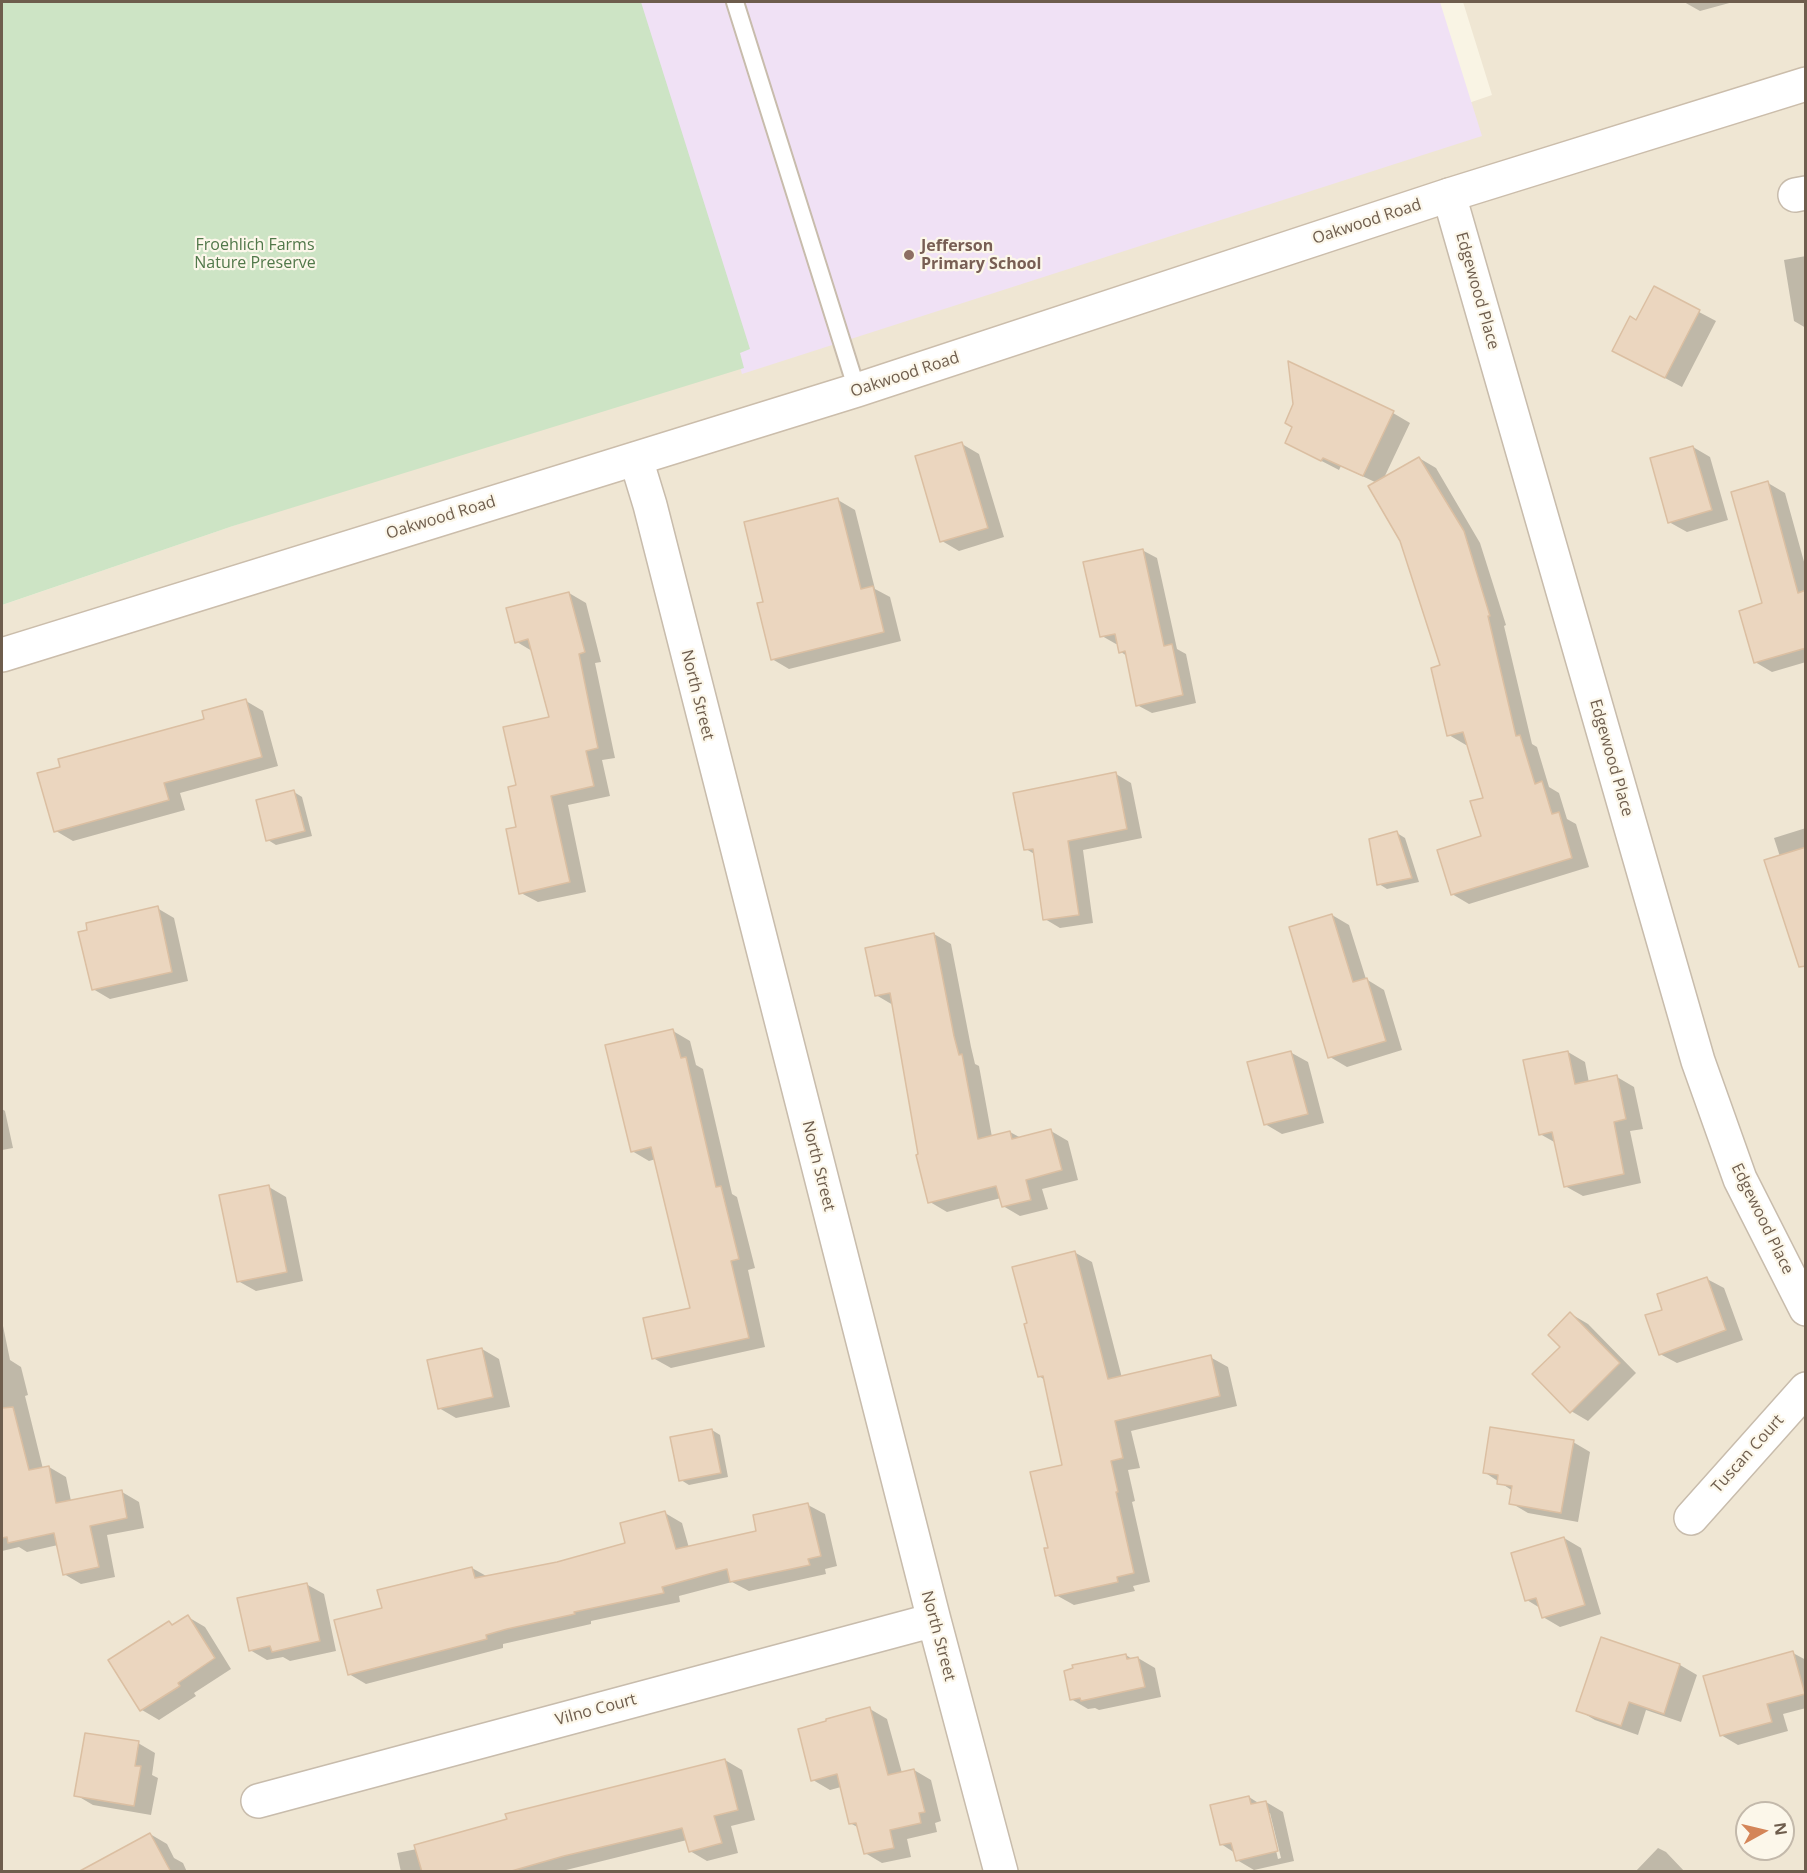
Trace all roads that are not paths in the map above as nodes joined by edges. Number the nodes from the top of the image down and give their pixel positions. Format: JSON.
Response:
{"nodes":[{"id":1,"x":735,"y":2,"type":"edge"},
{"id":2,"x":1806,"y":84,"type":"edge"},
{"id":3,"x":1449,"y":195,"type":"junction"},
{"id":4,"x":857,"y":390,"type":"junction"},
{"id":5,"x":636,"y":459,"type":"junction"},
{"id":6,"x":2,"y":655,"type":"edge"},
{"id":7,"x":1806,"y":1309,"type":"edge"},
{"id":8,"x":1806,"y":1389,"type":"edge"},
{"id":9,"x":1691,"y":1518,"type":"dead end"},
{"id":10,"x":934,"y":1620,"type":"junction"},
{"id":11,"x":258,"y":1801,"type":"dead end"},
{"id":12,"x":1001,"y":1872,"type":"edge"}],
"edges":[{"from":1,"to":4,"type":"lane"},
{"from":2,"to":3,"type":"street","name":"Oakwood Road"},
{"from":3,"to":4,"type":"street","name":"Oakwood Road"},
{"from":3,"to":7,"type":"street","name":"Edgewood Place"},
{"from":4,"to":5,"type":"street","name":"Oakwood Road"},
{"from":5,"to":6,"type":"street","name":"Oakwood Road"},
{"from":5,"to":10,"type":"street","name":"North Street"},
{"from":8,"to":9,"type":"street","name":"Tuscan Court"},
{"from":10,"to":11,"type":"street","name":"Vilno Court"},
{"from":10,"to":12,"type":"street","name":"North Street"}]}
